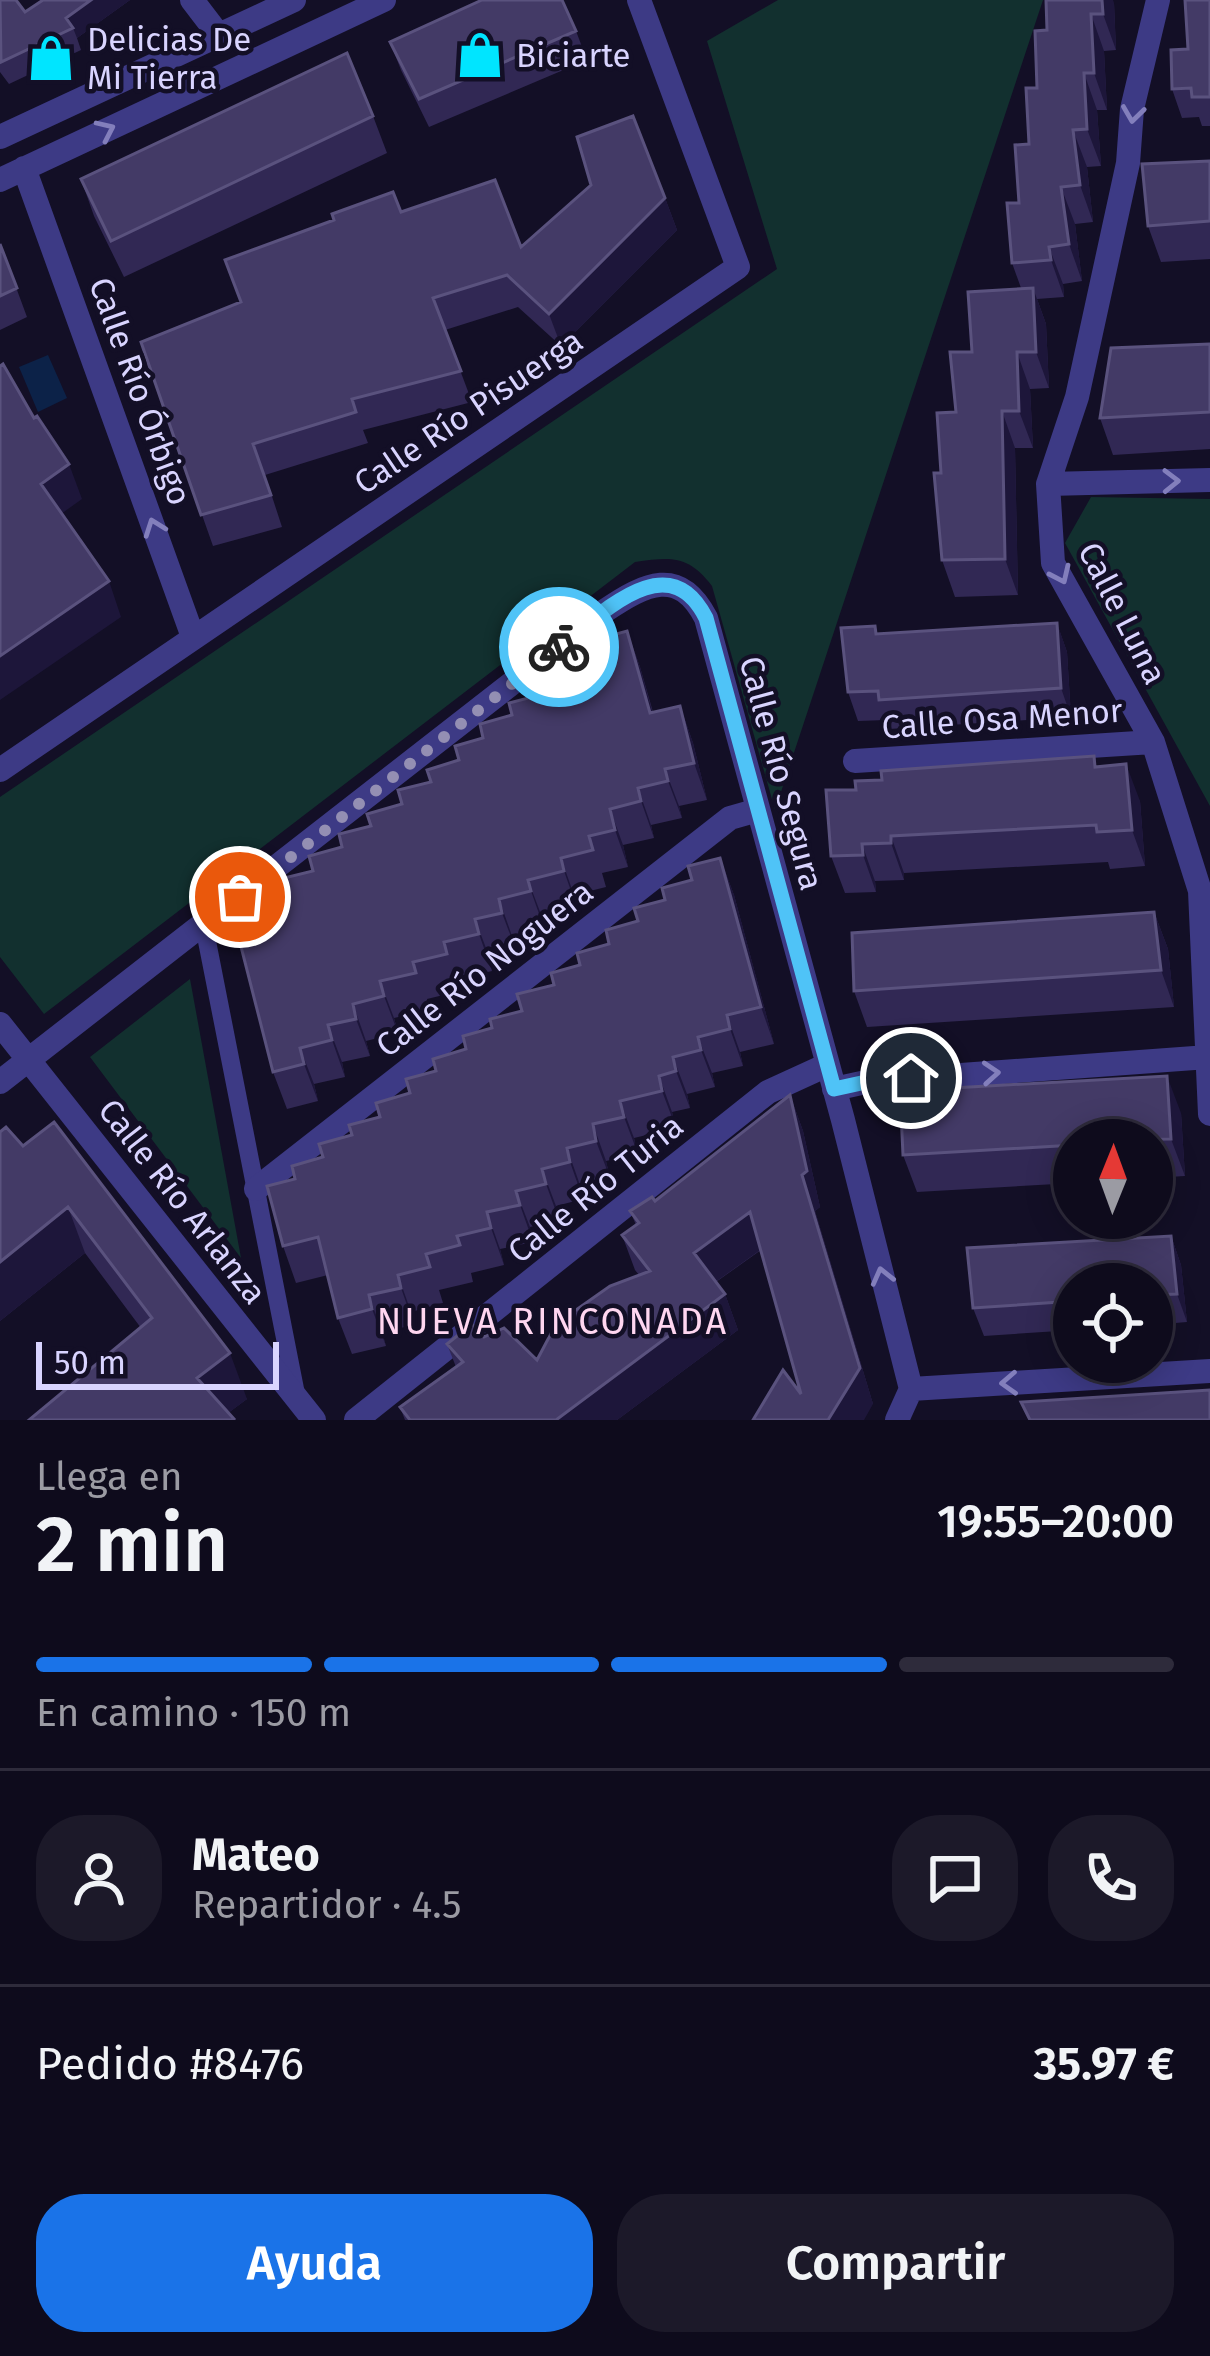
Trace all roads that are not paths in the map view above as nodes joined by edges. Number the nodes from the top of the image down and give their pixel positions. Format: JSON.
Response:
{"nodes":[{"id":1,"x":192,"y":0,"type":"edge"},
{"id":2,"x":294,"y":0,"type":"edge"},
{"id":3,"x":383,"y":0,"type":"edge"},
{"id":4,"x":639,"y":0,"type":"edge"},
{"id":5,"x":1158,"y":0,"type":"edge"},
{"id":6,"x":218,"y":34,"type":"junction"},
{"id":7,"x":1,"y":134,"type":"edge"},
{"id":8,"x":25,"y":168,"type":"junction"},
{"id":9,"x":0,"y":180,"type":"edge"},
{"id":10,"x":1210,"y":480,"type":"edge"},
{"id":11,"x":1048,"y":484,"type":"junction"},
{"id":12,"x":193,"y":637,"type":"junction"},
{"id":13,"x":1153,"y":742,"type":"junction"},
{"id":14,"x":855,"y":760,"type":"dead end"},
{"id":15,"x":0,"y":770,"type":"edge"},
{"id":16,"x":758,"y":810,"type":"junction"},
{"id":17,"x":204,"y":926,"type":"junction"},
{"id":18,"x":0,"y":1024,"type":"edge"},
{"id":19,"x":1208,"y":1057,"type":"edge"},
{"id":20,"x":30,"y":1059,"type":"junction"},
{"id":21,"x":830,"y":1077,"type":"junction"},
{"id":22,"x":0,"y":1082,"type":"edge"},
{"id":23,"x":1210,"y":1114,"type":"edge"},
{"id":24,"x":256,"y":1189,"type":"junction"},
{"id":25,"x":1210,"y":1371,"type":"edge"},
{"id":26,"x":911,"y":1389,"type":"junction"},
{"id":27,"x":297,"y":1399,"type":"junction"},
{"id":28,"x":314,"y":1420,"type":"edge"},
{"id":29,"x":356,"y":1420,"type":"edge"},
{"id":30,"x":897,"y":1420,"type":"edge"}],
"edges":[{"from":1,"to":6,"type":"street"},
{"from":2,"to":6,"type":"street"},
{"from":8,"to":3,"type":"street","one_way":true},
{"from":4,"to":12,"type":"street","name":"Calle Río Pisuerga"},
{"from":5,"to":11,"type":"street","name":"Calle Luna","one_way":true},
{"from":6,"to":7,"type":"street"},
{"from":8,"to":9,"type":"street"},
{"from":12,"to":8,"type":"street","name":"Calle Río Órbigo","one_way":true},
{"from":11,"to":10,"type":"street","one_way":true},
{"from":11,"to":13,"type":"street","name":"Calle Luna","one_way":true},
{"from":12,"to":15,"type":"street","name":"Calle Río Pisuerga"},
{"from":13,"to":14,"type":"street","name":"Calle Osa Menor"},
{"from":13,"to":19,"type":"street","name":"Calle Luna"},
{"from":16,"to":17,"type":"street","name":"Calle Río Segura"},
{"from":16,"to":21,"type":"street","name":"Calle Río Segura"},
{"from":16,"to":24,"type":"street","name":"Calle Río Noguera"},
{"from":17,"to":20,"type":"street","name":"Calle Río Segura"},
{"from":17,"to":24,"type":"street"},
{"from":18,"to":20,"type":"street","name":"Calle Río Arlanza"},
{"from":21,"to":19,"type":"street","name":"Calle Río Turia","one_way":true},
{"from":19,"to":23,"type":"street","name":"Calle Luna"},
{"from":20,"to":22,"type":"street","name":"Calle Río Segura"},
{"from":20,"to":27,"type":"street","name":"Calle Río Arlanza"},
{"from":26,"to":21,"type":"street","name":"Calle Río Segura","one_way":true},
{"from":21,"to":29,"type":"street","name":"Calle Río Turia"},
{"from":24,"to":27,"type":"street"},
{"from":25,"to":26,"type":"street","one_way":true},
{"from":26,"to":30,"type":"street"},
{"from":27,"to":28,"type":"street","name":"Calle Río Arlanza"}]}
